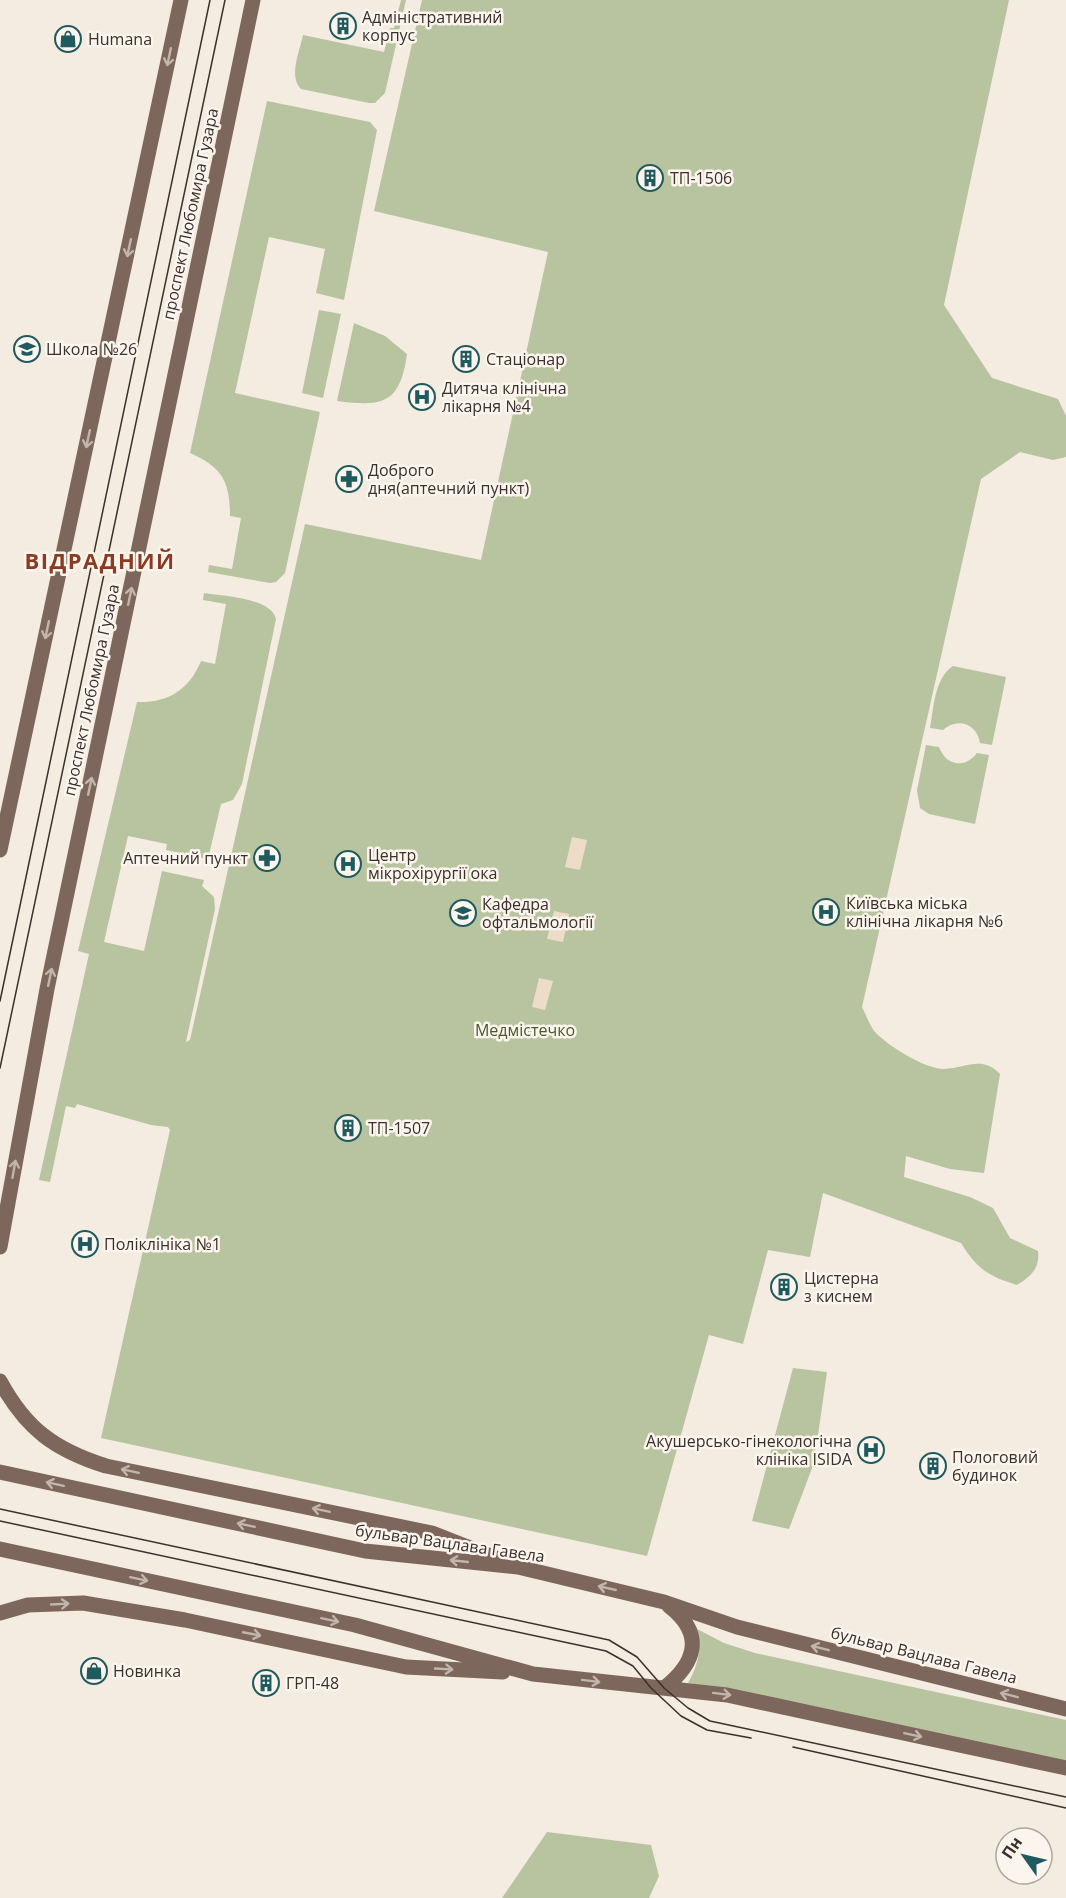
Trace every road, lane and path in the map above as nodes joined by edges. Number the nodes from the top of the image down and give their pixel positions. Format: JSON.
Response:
{"nodes":[{"id":1,"x":181,"y":0,"type":"edge"},
{"id":2,"x":253,"y":0,"type":"edge"},
{"id":3,"x":0,"y":850,"type":"edge"},
{"id":4,"x":0,"y":1247,"type":"edge"},
{"id":5,"x":0,"y":1381,"type":"edge"},
{"id":6,"x":0,"y":1472,"type":"edge"},
{"id":7,"x":0,"y":1549,"type":"edge"},
{"id":8,"x":518,"y":1567,"type":"junction"},
{"id":9,"x":664,"y":1602,"type":"junction"},
{"id":10,"x":0,"y":1612,"type":"edge"},
{"id":11,"x":533,"y":1674,"type":"junction"},
{"id":12,"x":664,"y":1688,"type":"junction"},
{"id":13,"x":1066,"y":1709,"type":"edge"},
{"id":14,"x":1066,"y":1768,"type":"edge"}],
"edges":[{"from":1,"to":3,"type":"main road","one_way":true},
{"from":4,"to":2,"type":"main road","name":"проспект Любомира Гузара","one_way":true},
{"from":8,"to":5,"type":"main road","one_way":true},
{"from":8,"to":6,"type":"main road","name":"бульвар Вацлава Гавела","one_way":true},
{"from":7,"to":11,"type":"main road","one_way":true},
{"from":9,"to":8,"type":"main road","name":"бульвар Вацлава Гавела","one_way":true},
{"from":9,"to":12,"type":"main road"},
{"from":13,"to":9,"type":"main road","name":"бульвар Вацлава Гавела","one_way":true},
{"from":10,"to":11,"type":"main road","one_way":true},
{"from":11,"to":12,"type":"main road","one_way":true},
{"from":12,"to":14,"type":"main road","one_way":true}]}
